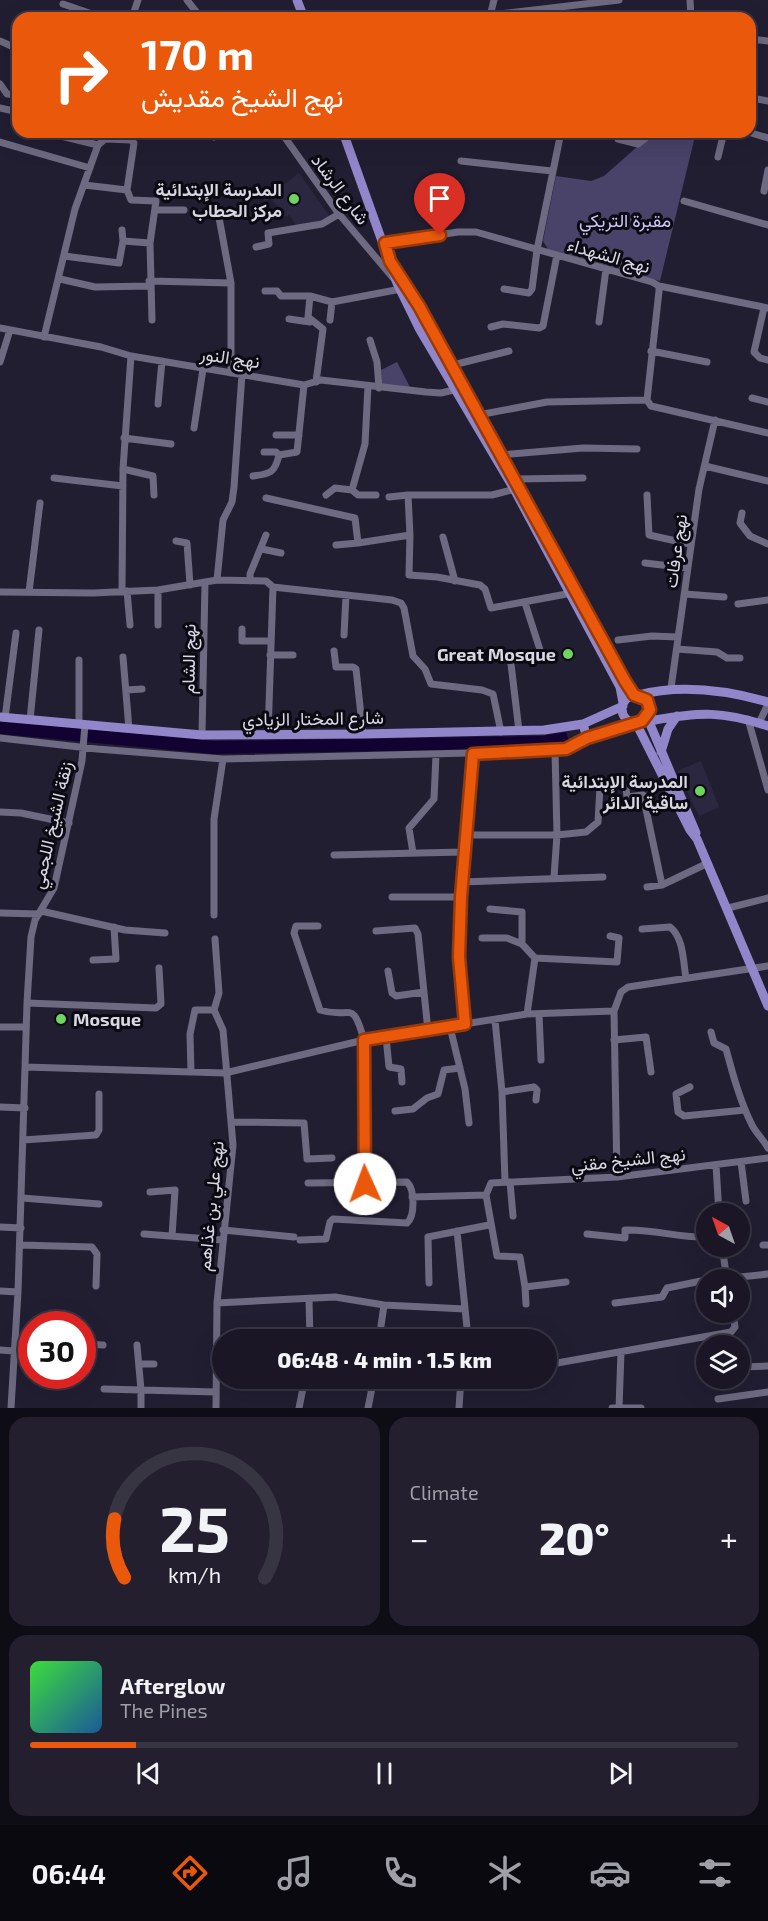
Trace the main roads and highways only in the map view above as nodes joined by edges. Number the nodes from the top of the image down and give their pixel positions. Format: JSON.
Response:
{"nodes":[{"id":1,"x":345,"y":138,"type":"edge"},
{"id":2,"x":399,"y":280,"type":"junction"},
{"id":3,"x":460,"y":388,"type":"junction"},
{"id":4,"x":516,"y":485,"type":"junction"},
{"id":5,"x":574,"y":593,"type":"junction"},
{"id":6,"x":636,"y":695,"type":"junction"},
{"id":7,"x":768,"y":703,"type":"edge"},
{"id":8,"x":623,"y":705,"type":"junction"},
{"id":9,"x":677,"y":716,"type":"junction"},
{"id":10,"x":647,"y":717,"type":"junction"},
{"id":11,"x":3,"y":718,"type":"edge"},
{"id":12,"x":635,"y":723,"type":"junction"},
{"id":13,"x":583,"y":724,"type":"junction"},
{"id":14,"x":764,"y":724,"type":"edge"},
{"id":15,"x":661,"y":752,"type":"junction"},
{"id":16,"x":697,"y":839,"type":"junction"},
{"id":17,"x":768,"y":1006,"type":"edge"}],
"edges":[{"from":1,"to":2,"type":"main road"},
{"from":2,"to":3,"type":"main road"},
{"from":2,"to":3,"type":"main road"},
{"from":3,"to":4,"type":"main road"},
{"from":3,"to":4,"type":"main road"},
{"from":4,"to":5,"type":"main road"},
{"from":5,"to":6,"type":"main road"},
{"from":5,"to":8,"type":"main road"},
{"from":6,"to":7,"type":"main road"},
{"from":6,"to":8,"type":"main road"},
{"from":6,"to":10,"type":"main road"},
{"from":8,"to":12,"type":"main road"},
{"from":8,"to":13,"type":"main road","name":"شارع المختار الزيادي"},
{"from":9,"to":10,"type":"main road"},
{"from":9,"to":14,"type":"main road"},
{"from":9,"to":15,"type":"main road"},
{"from":10,"to":12,"type":"main road"},
{"from":10,"to":15,"type":"main road"},
{"from":11,"to":13,"type":"main road","name":"شارع المختار الزيادي"},
{"from":12,"to":13,"type":"main road"},
{"from":12,"to":16,"type":"main road"},
{"from":15,"to":16,"type":"main road"},
{"from":16,"to":17,"type":"main road"}]}
